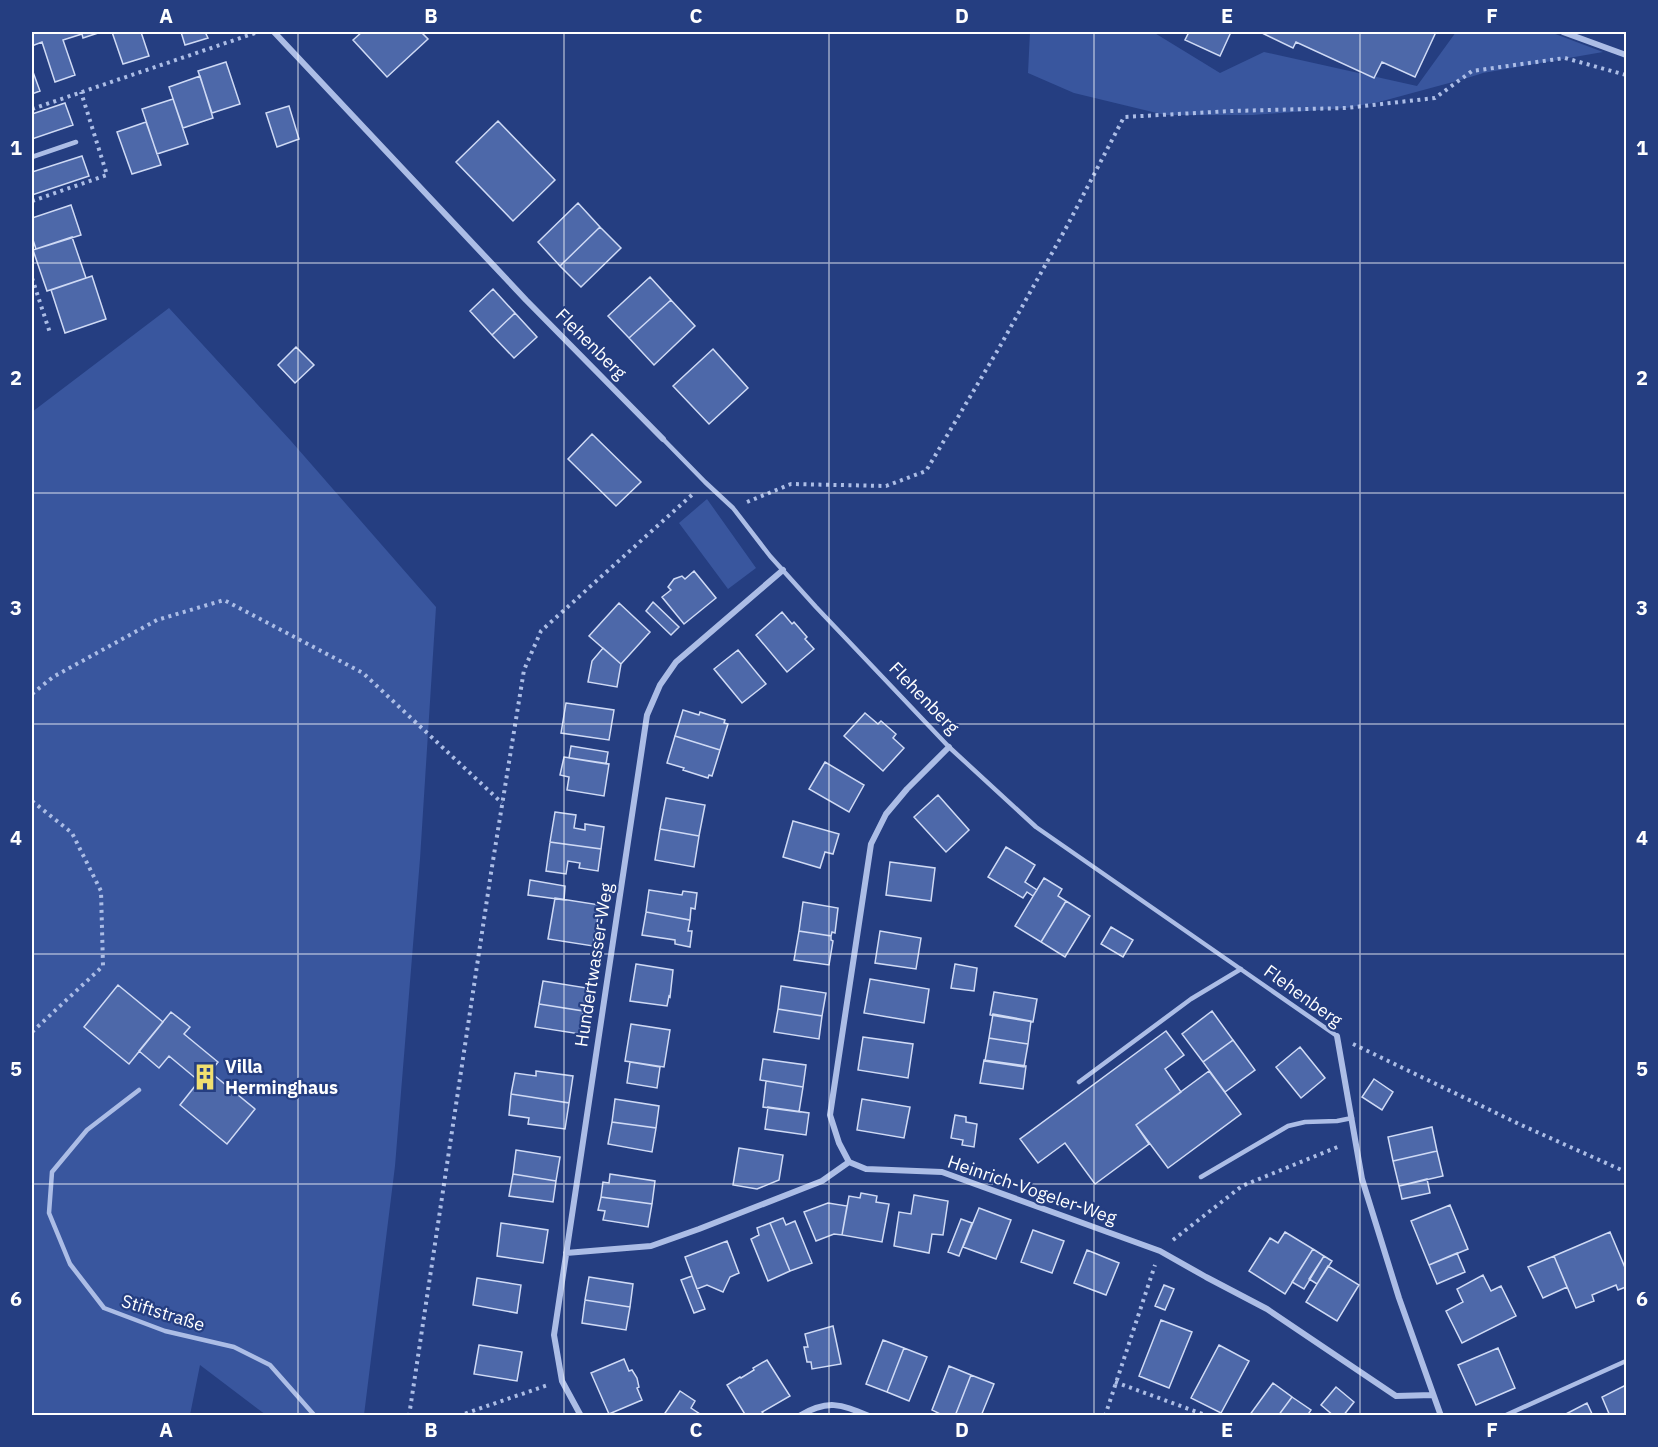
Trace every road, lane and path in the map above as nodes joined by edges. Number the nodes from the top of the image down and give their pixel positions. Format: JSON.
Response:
{"nodes":[{"id":1,"x":259,"y":32,"type":"edge"},
{"id":2,"x":274,"y":32,"type":"edge"},
{"id":3,"x":1563,"y":32,"type":"edge"},
{"id":4,"x":1626,"y":55,"type":"edge"},
{"id":5,"x":1626,"y":75,"type":"edge"},
{"id":6,"x":81,"y":92,"type":"junction"},
{"id":7,"x":32,"y":110,"type":"edge"},
{"id":8,"x":76,"y":142,"type":"dead end"},
{"id":9,"x":32,"y":157,"type":"edge"},
{"id":10,"x":32,"y":201,"type":"edge"},
{"id":11,"x":32,"y":278,"type":"edge"},
{"id":12,"x":50,"y":333,"type":"dead end"},
{"id":13,"x":663,"y":439,"type":"joint"},
{"id":14,"x":705,"y":483,"type":"junction"},
{"id":15,"x":733,"y":508,"type":"junction"},
{"id":16,"x":783,"y":570,"type":"junction"},
{"id":17,"x":32,"y":694,"type":"edge"},
{"id":18,"x":949,"y":747,"type":"junction"},
{"id":19,"x":32,"y":801,"type":"edge"},
{"id":20,"x":502,"y":803,"type":"junction"},
{"id":21,"x":1241,"y":969,"type":"junction"},
{"id":22,"x":32,"y":1032,"type":"edge"},
{"id":23,"x":1336,"y":1036,"type":"junction"},
{"id":24,"x":1079,"y":1082,"type":"dead end"},
{"id":25,"x":139,"y":1090,"type":"dead end"},
{"id":26,"x":1352,"y":1118,"type":"junction"},
{"id":27,"x":1355,"y":1140,"type":"junction"},
{"id":28,"x":849,"y":1162,"type":"junction"},
{"id":29,"x":1626,"y":1172,"type":"edge"},
{"id":30,"x":1201,"y":1177,"type":"dead end"},
{"id":31,"x":1160,"y":1251,"type":"junction"},
{"id":32,"x":566,"y":1253,"type":"junction"},
{"id":33,"x":1626,"y":1361,"type":"edge"},
{"id":34,"x":562,"y":1380,"type":"junction"},
{"id":35,"x":1115,"y":1382,"type":"junction"},
{"id":36,"x":1434,"y":1395,"type":"junction"},
{"id":37,"x":315,"y":1416,"type":"edge"},
{"id":38,"x":409,"y":1416,"type":"edge"},
{"id":39,"x":458,"y":1416,"type":"edge"},
{"id":40,"x":580,"y":1416,"type":"edge"},
{"id":41,"x":799,"y":1416,"type":"edge"},
{"id":42,"x":869,"y":1416,"type":"edge"},
{"id":43,"x":1105,"y":1416,"type":"edge"},
{"id":44,"x":1208,"y":1416,"type":"edge"},
{"id":45,"x":1441,"y":1416,"type":"edge"},
{"id":46,"x":1504,"y":1416,"type":"edge"}],
"edges":[{"from":1,"to":6,"type":"path"},
{"from":2,"to":13,"type":"street","name":"Flehenberg"},
{"from":3,"to":4,"type":"street"},
{"from":5,"to":15,"type":"path"},
{"from":6,"to":7,"type":"path"},
{"from":6,"to":10,"type":"path"},
{"from":8,"to":9,"type":"lane"},
{"from":11,"to":12,"type":"path"},
{"from":13,"to":14,"type":"lane","name":"Flehenberg"},
{"from":14,"to":15,"type":"lane","name":"Flehenberg"},
{"from":14,"to":20,"type":"path"},
{"from":15,"to":16,"type":"lane","name":"Flehenberg"},
{"from":16,"to":18,"type":"lane","name":"Flehenberg"},
{"from":16,"to":32,"type":"street","name":"Hundertwasser-Weg"},
{"from":17,"to":20,"type":"path"},
{"from":18,"to":21,"type":"lane","name":"Flehenberg"},
{"from":18,"to":28,"type":"street"},
{"from":19,"to":22,"type":"path"},
{"from":20,"to":38,"type":"path"},
{"from":21,"to":23,"type":"lane","name":"Flehenberg"},
{"from":21,"to":24,"type":"lane"},
{"from":23,"to":26,"type":"street","name":"Flehenberg"},
{"from":23,"to":29,"type":"path"},
{"from":25,"to":37,"type":"lane","name":"Stiftstraße"},
{"from":26,"to":27,"type":"street","name":"Flehenberg"},
{"from":26,"to":30,"type":"lane"},
{"from":27,"to":31,"type":"path"},
{"from":27,"to":36,"type":"street","name":"Flehenberg"},
{"from":28,"to":31,"type":"street","name":"Heinrich-Vogeler-Weg"},
{"from":28,"to":32,"type":"street"},
{"from":31,"to":35,"type":"path"},
{"from":31,"to":36,"type":"street","name":"Heinrich-Vogeler-Weg"},
{"from":32,"to":34,"type":"street","name":"Hundertwasser-Weg"},
{"from":33,"to":46,"type":"lane"},
{"from":34,"to":39,"type":"path"},
{"from":34,"to":40,"type":"street","name":"Hundertwasser-Weg"},
{"from":35,"to":43,"type":"path"},
{"from":35,"to":44,"type":"path"},
{"from":36,"to":45,"type":"street","name":"Flehenberg"},
{"from":41,"to":42,"type":"street"}]}
